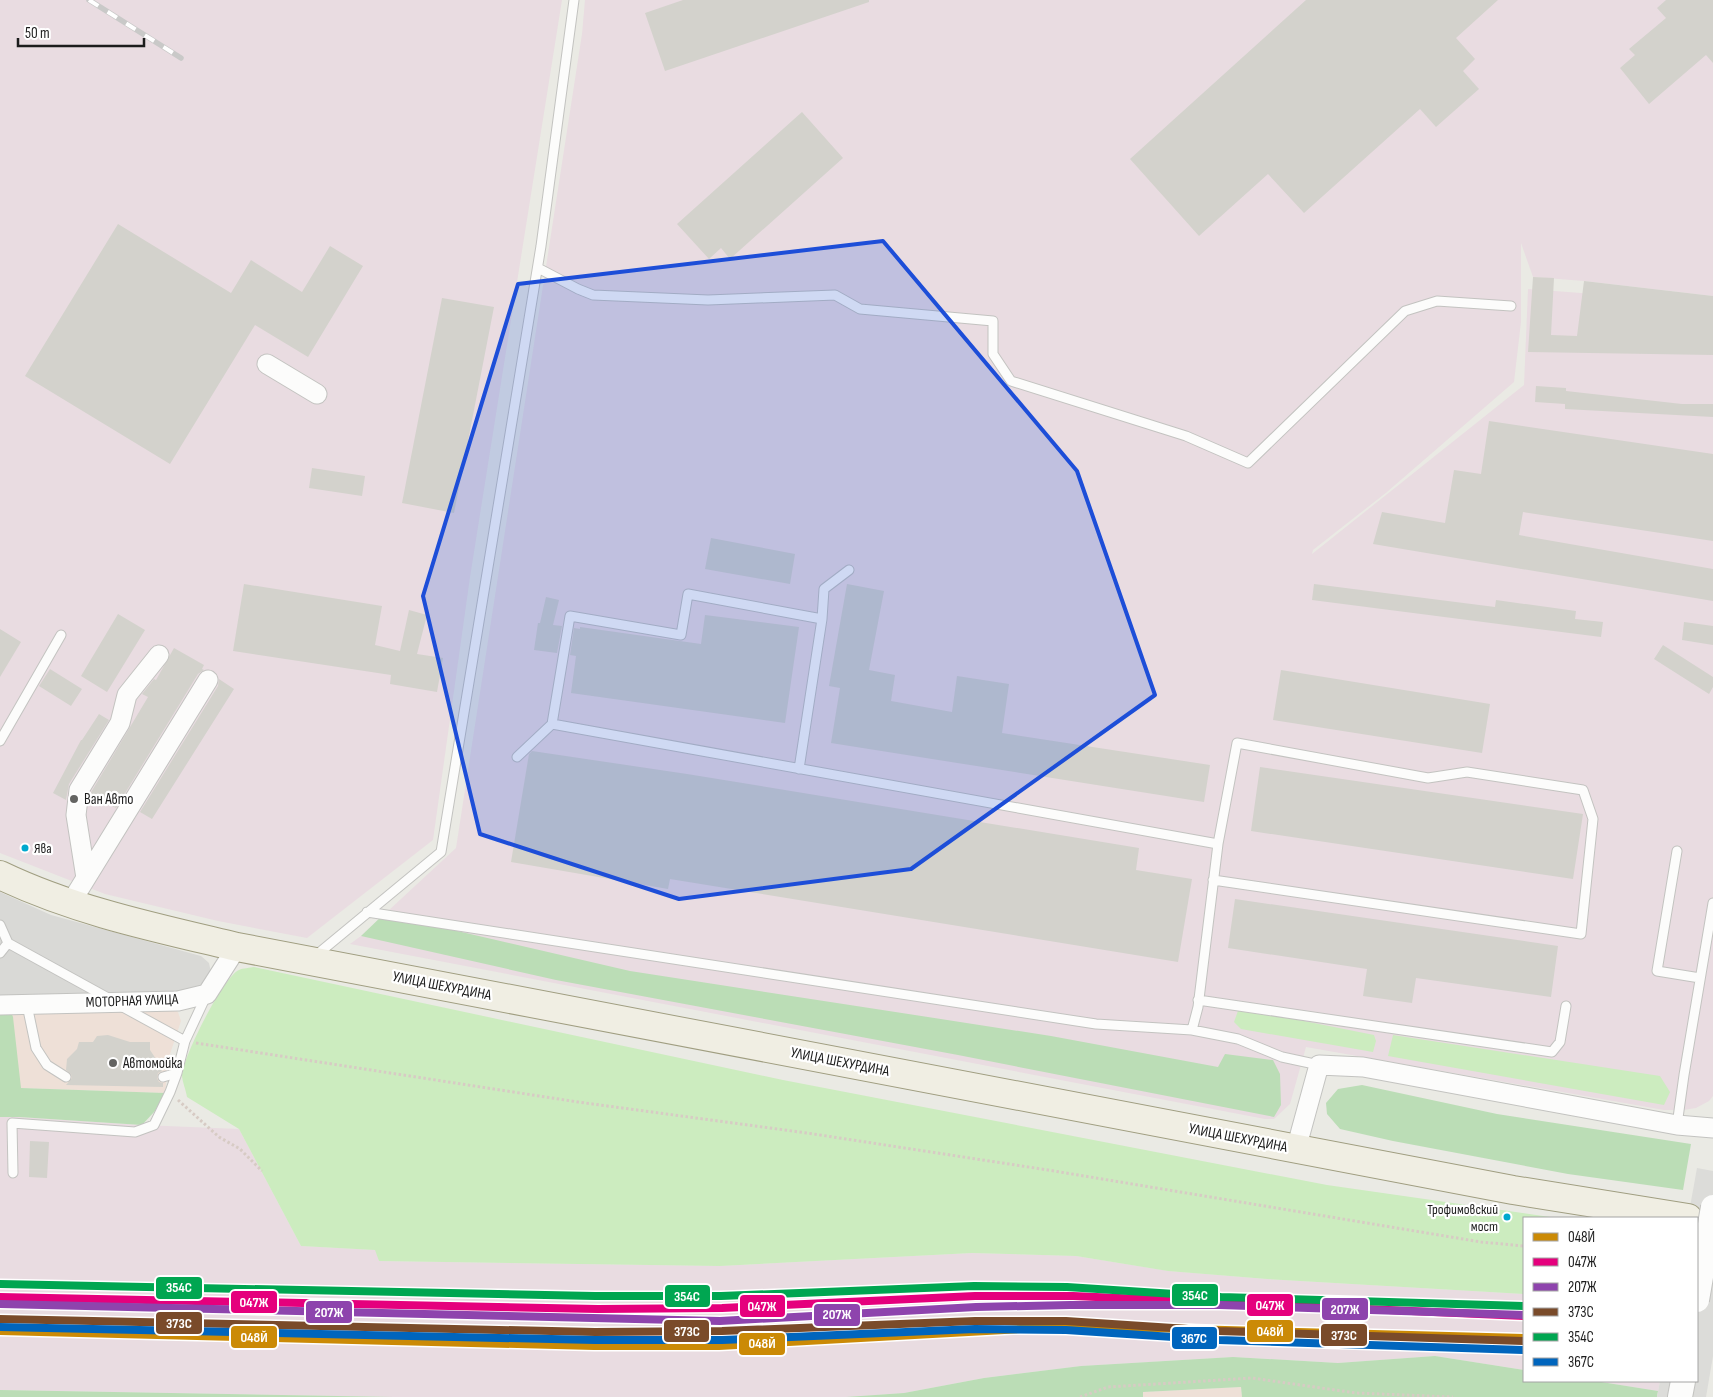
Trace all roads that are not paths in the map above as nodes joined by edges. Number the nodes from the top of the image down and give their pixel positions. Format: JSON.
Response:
{"nodes":[{"id":1,"x":574,"y":0,"type":"edge"},
{"id":2,"x":538,"y":268,"type":"junction"},
{"id":3,"x":1511,"y":306,"type":"dead end"},
{"id":4,"x":266,"y":364,"type":"dead end"},
{"id":5,"x":317,"y":394,"type":"dead end"},
{"id":6,"x":849,"y":570,"type":"dead end"},
{"id":7,"x":822,"y":619,"type":"junction"},
{"id":8,"x":61,"y":635,"type":"dead end"},
{"id":9,"x":159,"y":655,"type":"dead end"},
{"id":10,"x":208,"y":680,"type":"dead end"},
{"id":11,"x":552,"y":724,"type":"junction"},
{"id":12,"x":0,"y":741,"type":"edge"},
{"id":13,"x":518,"y":757,"type":"dead end"},
{"id":14,"x":799,"y":769,"type":"junction"},
{"id":15,"x":1218,"y":844,"type":"junction"},
{"id":16,"x":1677,"y":851,"type":"dead end"},
{"id":17,"x":0,"y":875,"type":"edge"},
{"id":18,"x":86,"y":878,"type":"junction"},
{"id":19,"x":1214,"y":880,"type":"junction"},
{"id":20,"x":1713,"y":903,"type":"edge"},
{"id":21,"x":70,"y":904,"type":"junction"},
{"id":22,"x":368,"y":912,"type":"junction"},
{"id":23,"x":0,"y":925,"type":"edge"},
{"id":24,"x":8,"y":943,"type":"junction"},
{"id":25,"x":237,"y":947,"type":"junction"},
{"id":26,"x":0,"y":953,"type":"edge"},
{"id":27,"x":309,"y":961,"type":"junction"},
{"id":28,"x":1700,"y":978,"type":"junction"},
{"id":29,"x":207,"y":994,"type":"junction"},
{"id":30,"x":1198,"y":1000,"type":"junction"},
{"id":31,"x":115,"y":1002,"type":"junction"},
{"id":32,"x":27,"y":1004,"type":"junction"},
{"id":33,"x":0,"y":1005,"type":"edge"},
{"id":34,"x":1566,"y":1006,"type":"dead end"},
{"id":35,"x":1192,"y":1030,"type":"junction"},
{"id":36,"x":185,"y":1041,"type":"junction"},
{"id":37,"x":1319,"y":1065,"type":"junction"},
{"id":38,"x":177,"y":1073,"type":"junction"},
{"id":39,"x":66,"y":1077,"type":"dead end"},
{"id":40,"x":163,"y":1077,"type":"dead end"},
{"id":41,"x":1677,"y":1125,"type":"junction"},
{"id":42,"x":1713,"y":1128,"type":"edge"},
{"id":43,"x":1296,"y":1149,"type":"junction"},
{"id":44,"x":13,"y":1173,"type":"dead end"},
{"id":45,"x":1713,"y":1207,"type":"edge"},
{"id":46,"x":1682,"y":1217,"type":"edge"},
{"id":47,"x":1698,"y":1294,"type":"edge"},
{"id":48,"x":1682,"y":1382,"type":"edge"},
{"id":49,"x":1680,"y":1397,"type":"edge"}],
"edges":[{"from":1,"to":2,"type":"lane"},
{"from":2,"to":3,"type":"lane"},
{"from":2,"to":22,"type":"lane"},
{"from":4,"to":5,"type":"street"},
{"from":6,"to":7,"type":"lane"},
{"from":7,"to":11,"type":"lane"},
{"from":7,"to":14,"type":"lane"},
{"from":8,"to":12,"type":"lane"},
{"from":9,"to":18,"type":"street"},
{"from":10,"to":18,"type":"street"},
{"from":11,"to":13,"type":"lane"},
{"from":11,"to":14,"type":"lane"},
{"from":14,"to":15,"type":"lane"},
{"from":15,"to":19,"type":"lane"},
{"from":15,"to":19,"type":"lane"},
{"from":16,"to":28,"type":"lane"},
{"from":17,"to":21,"type":"main road","name":"УЛИЦА ШЕХУРДИНА"},
{"from":18,"to":21,"type":"street"},
{"from":19,"to":30,"type":"lane"},
{"from":20,"to":28,"type":"lane"},
{"from":21,"to":25,"type":"main road","name":"УЛИЦА ШЕХУРДИНА"},
{"from":22,"to":27,"type":"lane"},
{"from":22,"to":35,"type":"lane"},
{"from":23,"to":24,"type":"lane"},
{"from":24,"to":26,"type":"lane"},
{"from":24,"to":31,"type":"lane"},
{"from":25,"to":27,"type":"main road","name":"УЛИЦА ШЕХУРДИНА"},
{"from":25,"to":29,"type":"street"},
{"from":27,"to":43,"type":"main road","name":"УЛИЦА ШЕХУРДИНА"},
{"from":28,"to":41,"type":"lane"},
{"from":29,"to":31,"type":"street","name":"МОТОРНАЯ УЛИЦА"},
{"from":29,"to":36,"type":"lane"},
{"from":30,"to":34,"type":"lane"},
{"from":30,"to":35,"type":"lane"},
{"from":31,"to":32,"type":"street","name":"МОТОРНАЯ УЛИЦА"},
{"from":31,"to":36,"type":"lane"},
{"from":32,"to":33,"type":"street","name":"МОТОРНАЯ УЛИЦА"},
{"from":32,"to":39,"type":"lane"},
{"from":35,"to":37,"type":"lane"},
{"from":36,"to":38,"type":"lane"},
{"from":37,"to":41,"type":"street"},
{"from":37,"to":43,"type":"street"},
{"from":38,"to":40,"type":"lane"},
{"from":38,"to":44,"type":"lane"},
{"from":41,"to":42,"type":"street"},
{"from":43,"to":46,"type":"main road","name":"УЛИЦА ШЕХУРДИНА"},
{"from":45,"to":47,"type":"street","bridge":true},
{"from":48,"to":49,"type":"street"}]}
